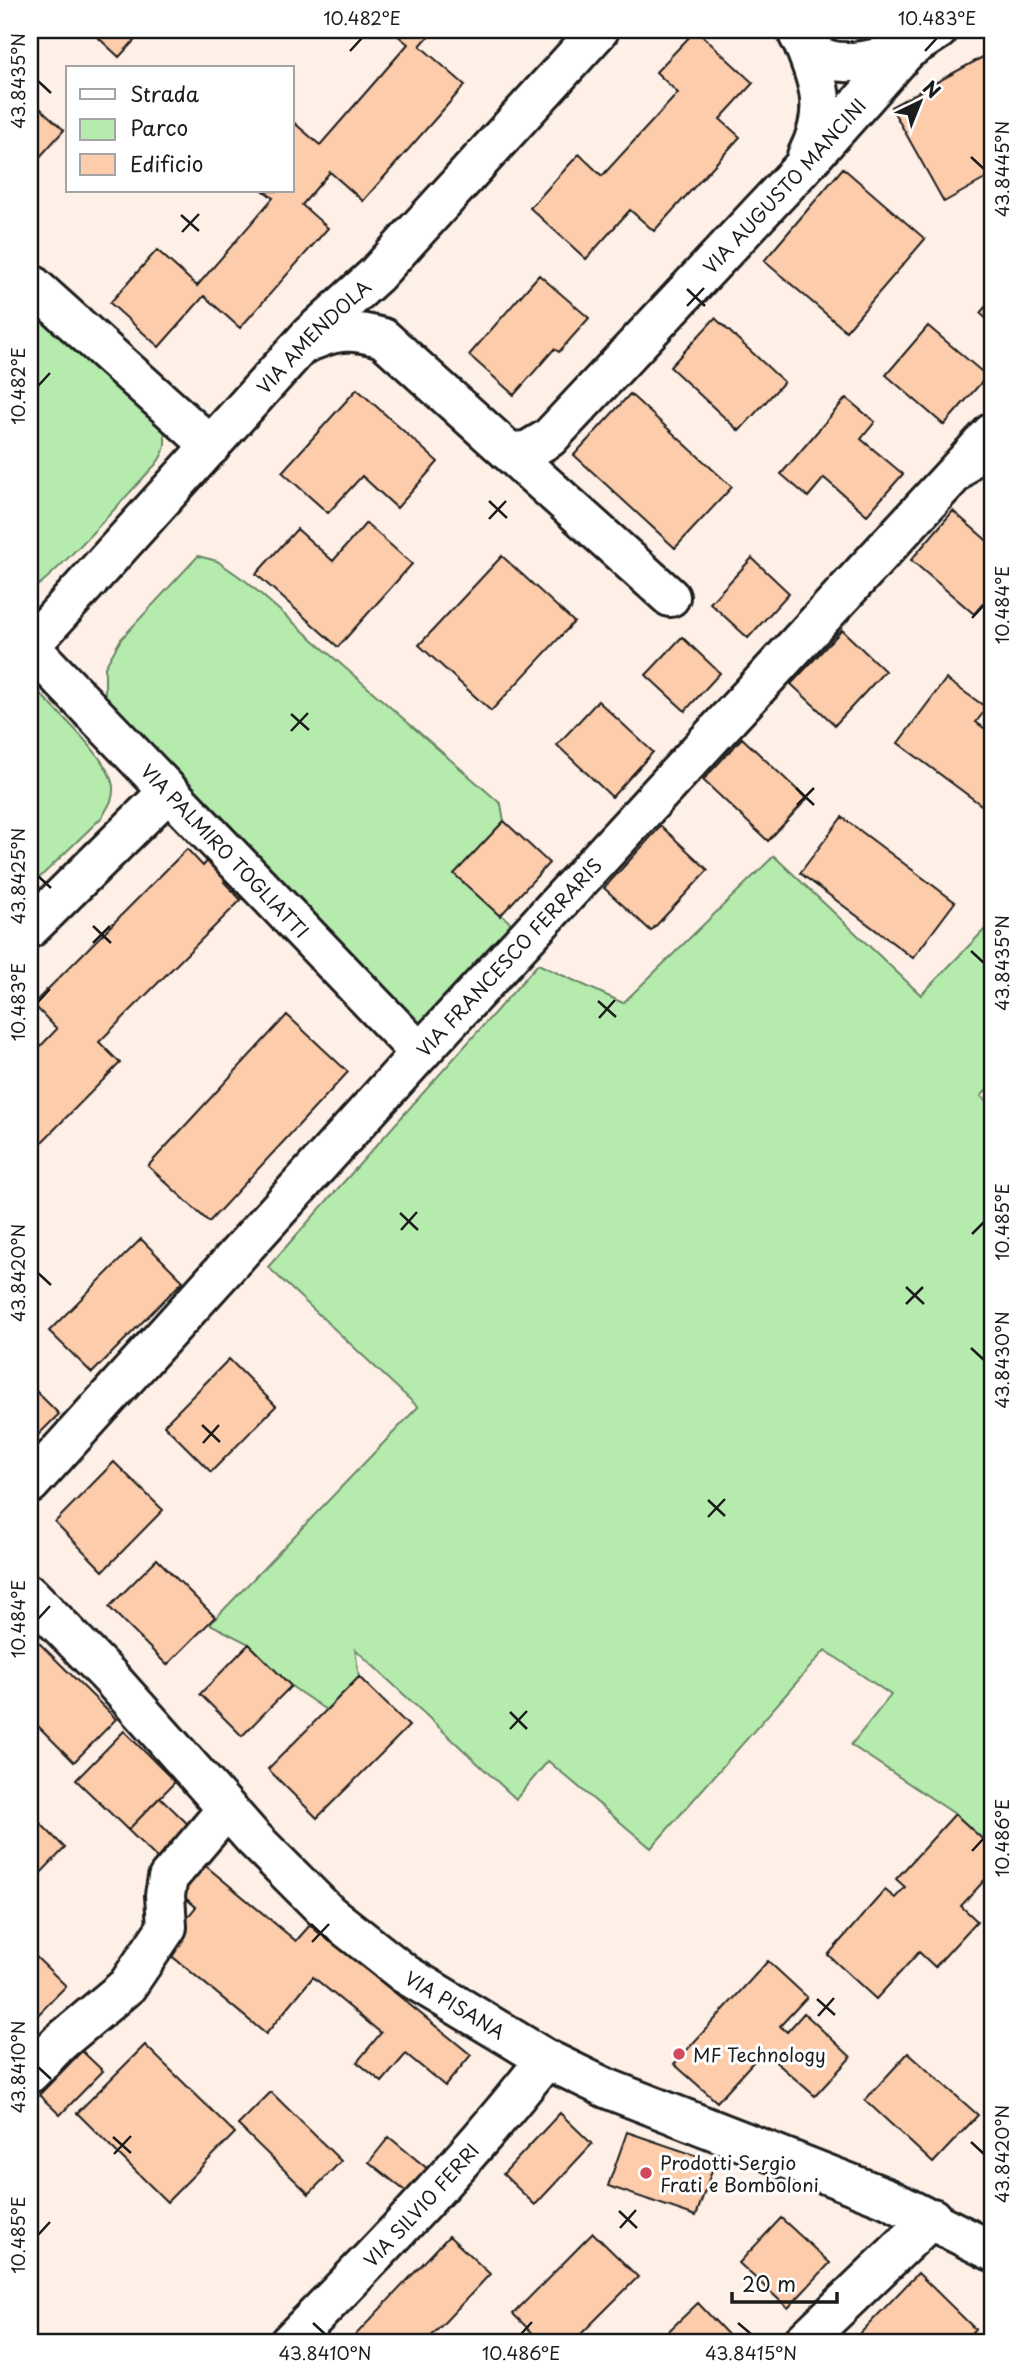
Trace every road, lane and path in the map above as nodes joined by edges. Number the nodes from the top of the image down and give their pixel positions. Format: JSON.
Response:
{"nodes":[{"id":1,"x":598,"y":30,"type":"edge"},
{"id":2,"x":800,"y":37,"type":"edge"},
{"id":3,"x":923,"y":40,"type":"edge"},
{"id":4,"x":800,"y":170,"type":"junction"},
{"id":5,"x":376,"y":275,"type":"junction"},
{"id":6,"x":30,"y":283,"type":"edge"},
{"id":7,"x":383,"y":338,"type":"junction"},
{"id":8,"x":302,"y":345,"type":"junction"},
{"id":9,"x":992,"y":433,"type":"edge"},
{"id":10,"x":211,"y":446,"type":"junction"},
{"id":11,"x":509,"y":452,"type":"junction"},
{"id":12,"x":670,"y":597,"type":"dead end"},
{"id":13,"x":30,"y":646,"type":"edge"},
{"id":14,"x":168,"y":792,"type":"junction"},
{"id":15,"x":30,"y":928,"type":"edge"},
{"id":16,"x":420,"y":1053,"type":"junction"},
{"id":17,"x":30,"y":1484,"type":"edge"},
{"id":18,"x":30,"y":1595,"type":"edge"},
{"id":19,"x":226,"y":1810,"type":"junction"},
{"id":20,"x":546,"y":2059,"type":"junction"},
{"id":21,"x":30,"y":2073,"type":"edge"},
{"id":22,"x":932,"y":2218,"type":"junction"},
{"id":23,"x":992,"y":2250,"type":"edge"},
{"id":24,"x":289,"y":2343,"type":"edge"},
{"id":25,"x":802,"y":2343,"type":"edge"}],
"edges":[{"from":1,"to":5,"type":"street","name":"VIA AMENDOLA"},
{"from":2,"to":3,"type":"street"},
{"from":2,"to":4,"type":"street"},
{"from":3,"to":4,"type":"street","name":"VIA AUGUSTO MANCINI"},
{"from":4,"to":11,"type":"street","name":"VIA AUGUSTO MANCINI"},
{"from":5,"to":7,"type":"street"},
{"from":5,"to":8,"type":"street","name":"VIA AMENDOLA"},
{"from":6,"to":10,"type":"street"},
{"from":7,"to":8,"type":"street"},
{"from":7,"to":11,"type":"street"},
{"from":8,"to":10,"type":"street","name":"VIA AMENDOLA"},
{"from":9,"to":16,"type":"street","name":"VIA FRANCESCO FERRARIS"},
{"from":10,"to":13,"type":"street","name":"VIA AMENDOLA"},
{"from":11,"to":12,"type":"street"},
{"from":13,"to":14,"type":"street","name":"VIA PALMIRO TOGLIATTI"},
{"from":14,"to":15,"type":"street"},
{"from":14,"to":16,"type":"street","name":"VIA PALMIRO TOGLIATTI"},
{"from":16,"to":17,"type":"street","name":"VIA FRANCESCO FERRARIS"},
{"from":18,"to":19,"type":"street","name":"VIA PISANA"},
{"from":19,"to":20,"type":"street","name":"VIA PISANA"},
{"from":19,"to":21,"type":"street"},
{"from":20,"to":22,"type":"street","name":"VIA PISANA"},
{"from":20,"to":24,"type":"street","name":"VIA SILVIO FERRI"},
{"from":22,"to":23,"type":"street","name":"VIA PISANA"},
{"from":22,"to":25,"type":"street"}]}
